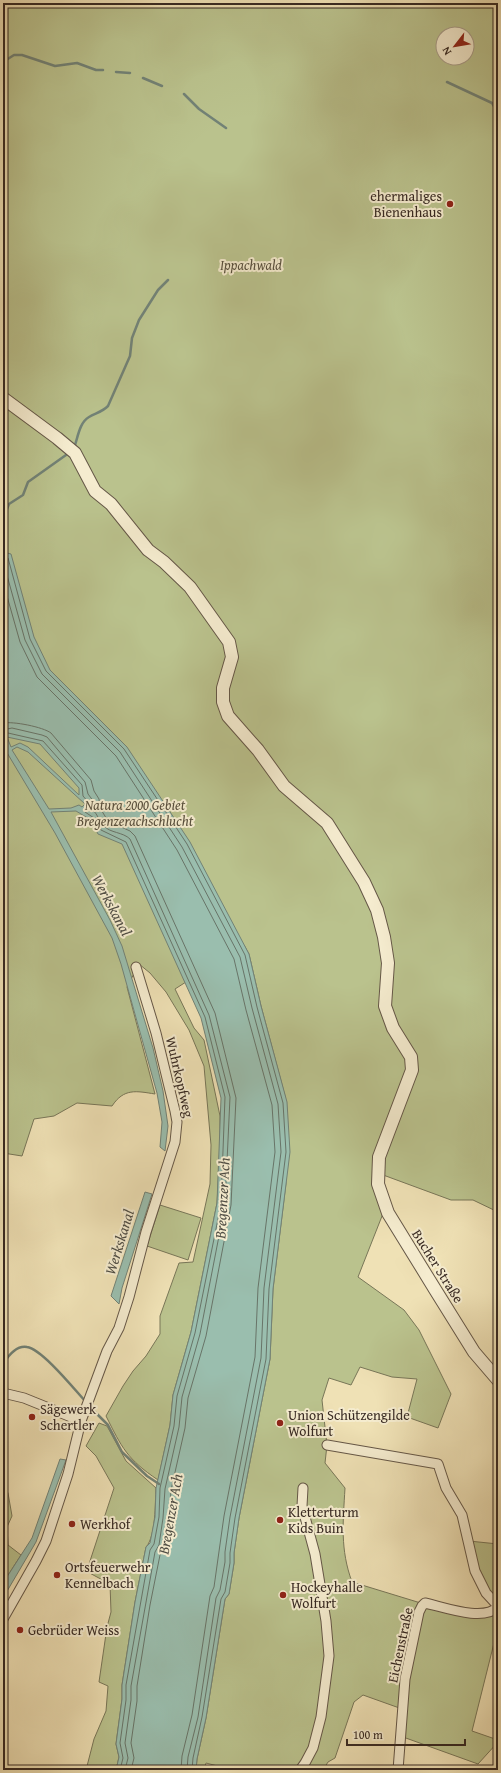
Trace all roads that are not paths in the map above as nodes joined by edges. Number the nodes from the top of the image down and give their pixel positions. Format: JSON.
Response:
{"nodes":[{"id":1,"x":3,"y":398,"type":"edge"},
{"id":2,"x":136,"y":967,"type":"dead end"},
{"id":3,"x":498,"y":1380,"type":"edge"},
{"id":4,"x":3,"y":1393,"type":"edge"},
{"id":5,"x":81,"y":1421,"type":"junction"},
{"id":6,"x":327,"y":1445,"type":"dead end"},
{"id":7,"x":303,"y":1488,"type":"dead end"},
{"id":8,"x":498,"y":1607,"type":"edge"},
{"id":9,"x":3,"y":1619,"type":"edge"},
{"id":10,"x":300,"y":1770,"type":"edge"},
{"id":11,"x":398,"y":1770,"type":"edge"}],
"edges":[{"from":1,"to":3,"type":"street","name":"Bucher Straße"},
{"from":2,"to":5,"type":"street","name":"Wuhrkopfweg"},
{"from":4,"to":5,"type":"street"},
{"from":5,"to":9,"type":"street","name":"Wuhrkopfweg"},
{"from":6,"to":8,"type":"street"},
{"from":7,"to":10,"type":"street"},
{"from":8,"to":11,"type":"street","name":"Eichenstraße"}]}
